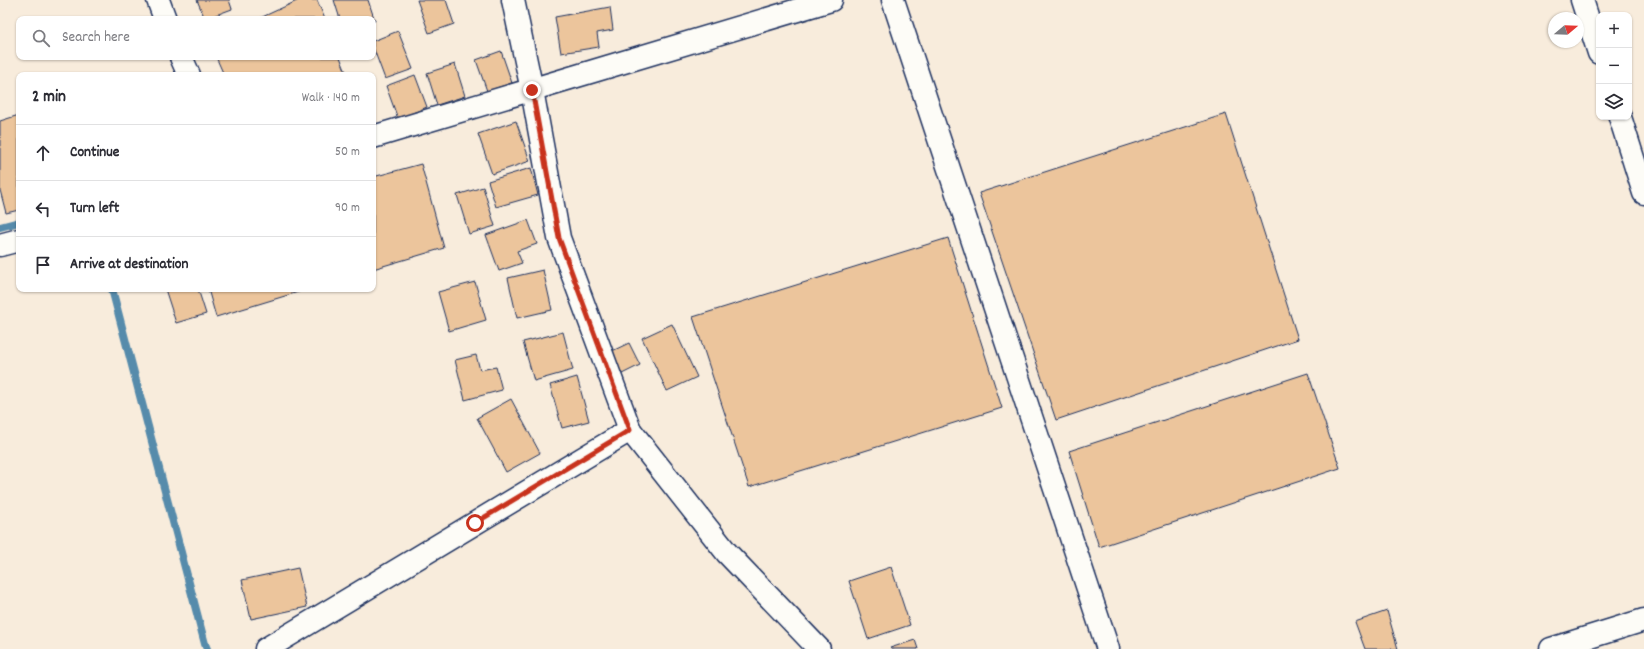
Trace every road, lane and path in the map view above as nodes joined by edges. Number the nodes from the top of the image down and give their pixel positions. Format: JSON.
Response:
{"nodes":[{"id":1,"x":158,"y":0,"type":"edge"},
{"id":2,"x":513,"y":0,"type":"edge"},
{"id":3,"x":831,"y":0,"type":"edge"},
{"id":4,"x":893,"y":0,"type":"edge"},
{"id":5,"x":1582,"y":0,"type":"edge"},
{"id":6,"x":165,"y":16,"type":"edge"},
{"id":7,"x":1597,"y":48,"type":"edge"},
{"id":8,"x":182,"y":60,"type":"edge"},
{"id":9,"x":188,"y":72,"type":"edge"},
{"id":10,"x":532,"y":90,"type":"junction"},
{"id":11,"x":1621,"y":120,"type":"edge"},
{"id":12,"x":376,"y":135,"type":"edge"},
{"id":13,"x":1644,"y":193,"type":"edge"},
{"id":14,"x":16,"y":241,"type":"edge"},
{"id":15,"x":0,"y":246,"type":"edge"},
{"id":16,"x":630,"y":430,"type":"junction"},
{"id":17,"x":1644,"y":620,"type":"edge"},
{"id":18,"x":266,"y":649,"type":"edge"},
{"id":19,"x":819,"y":649,"type":"edge"},
{"id":20,"x":1108,"y":649,"type":"edge"},
{"id":21,"x":1550,"y":649,"type":"edge"}],
"edges":[{"from":1,"to":6,"type":"street"},
{"from":2,"to":10,"type":"street"},
{"from":3,"to":10,"type":"street"},
{"from":4,"to":20,"type":"street"},
{"from":5,"to":7,"type":"street"},
{"from":8,"to":9,"type":"street"},
{"from":10,"to":12,"type":"street"},
{"from":10,"to":16,"type":"street"},
{"from":11,"to":13,"type":"street"},
{"from":14,"to":15,"type":"street"},
{"from":16,"to":18,"type":"street"},
{"from":16,"to":19,"type":"street"},
{"from":17,"to":21,"type":"street"}]}
